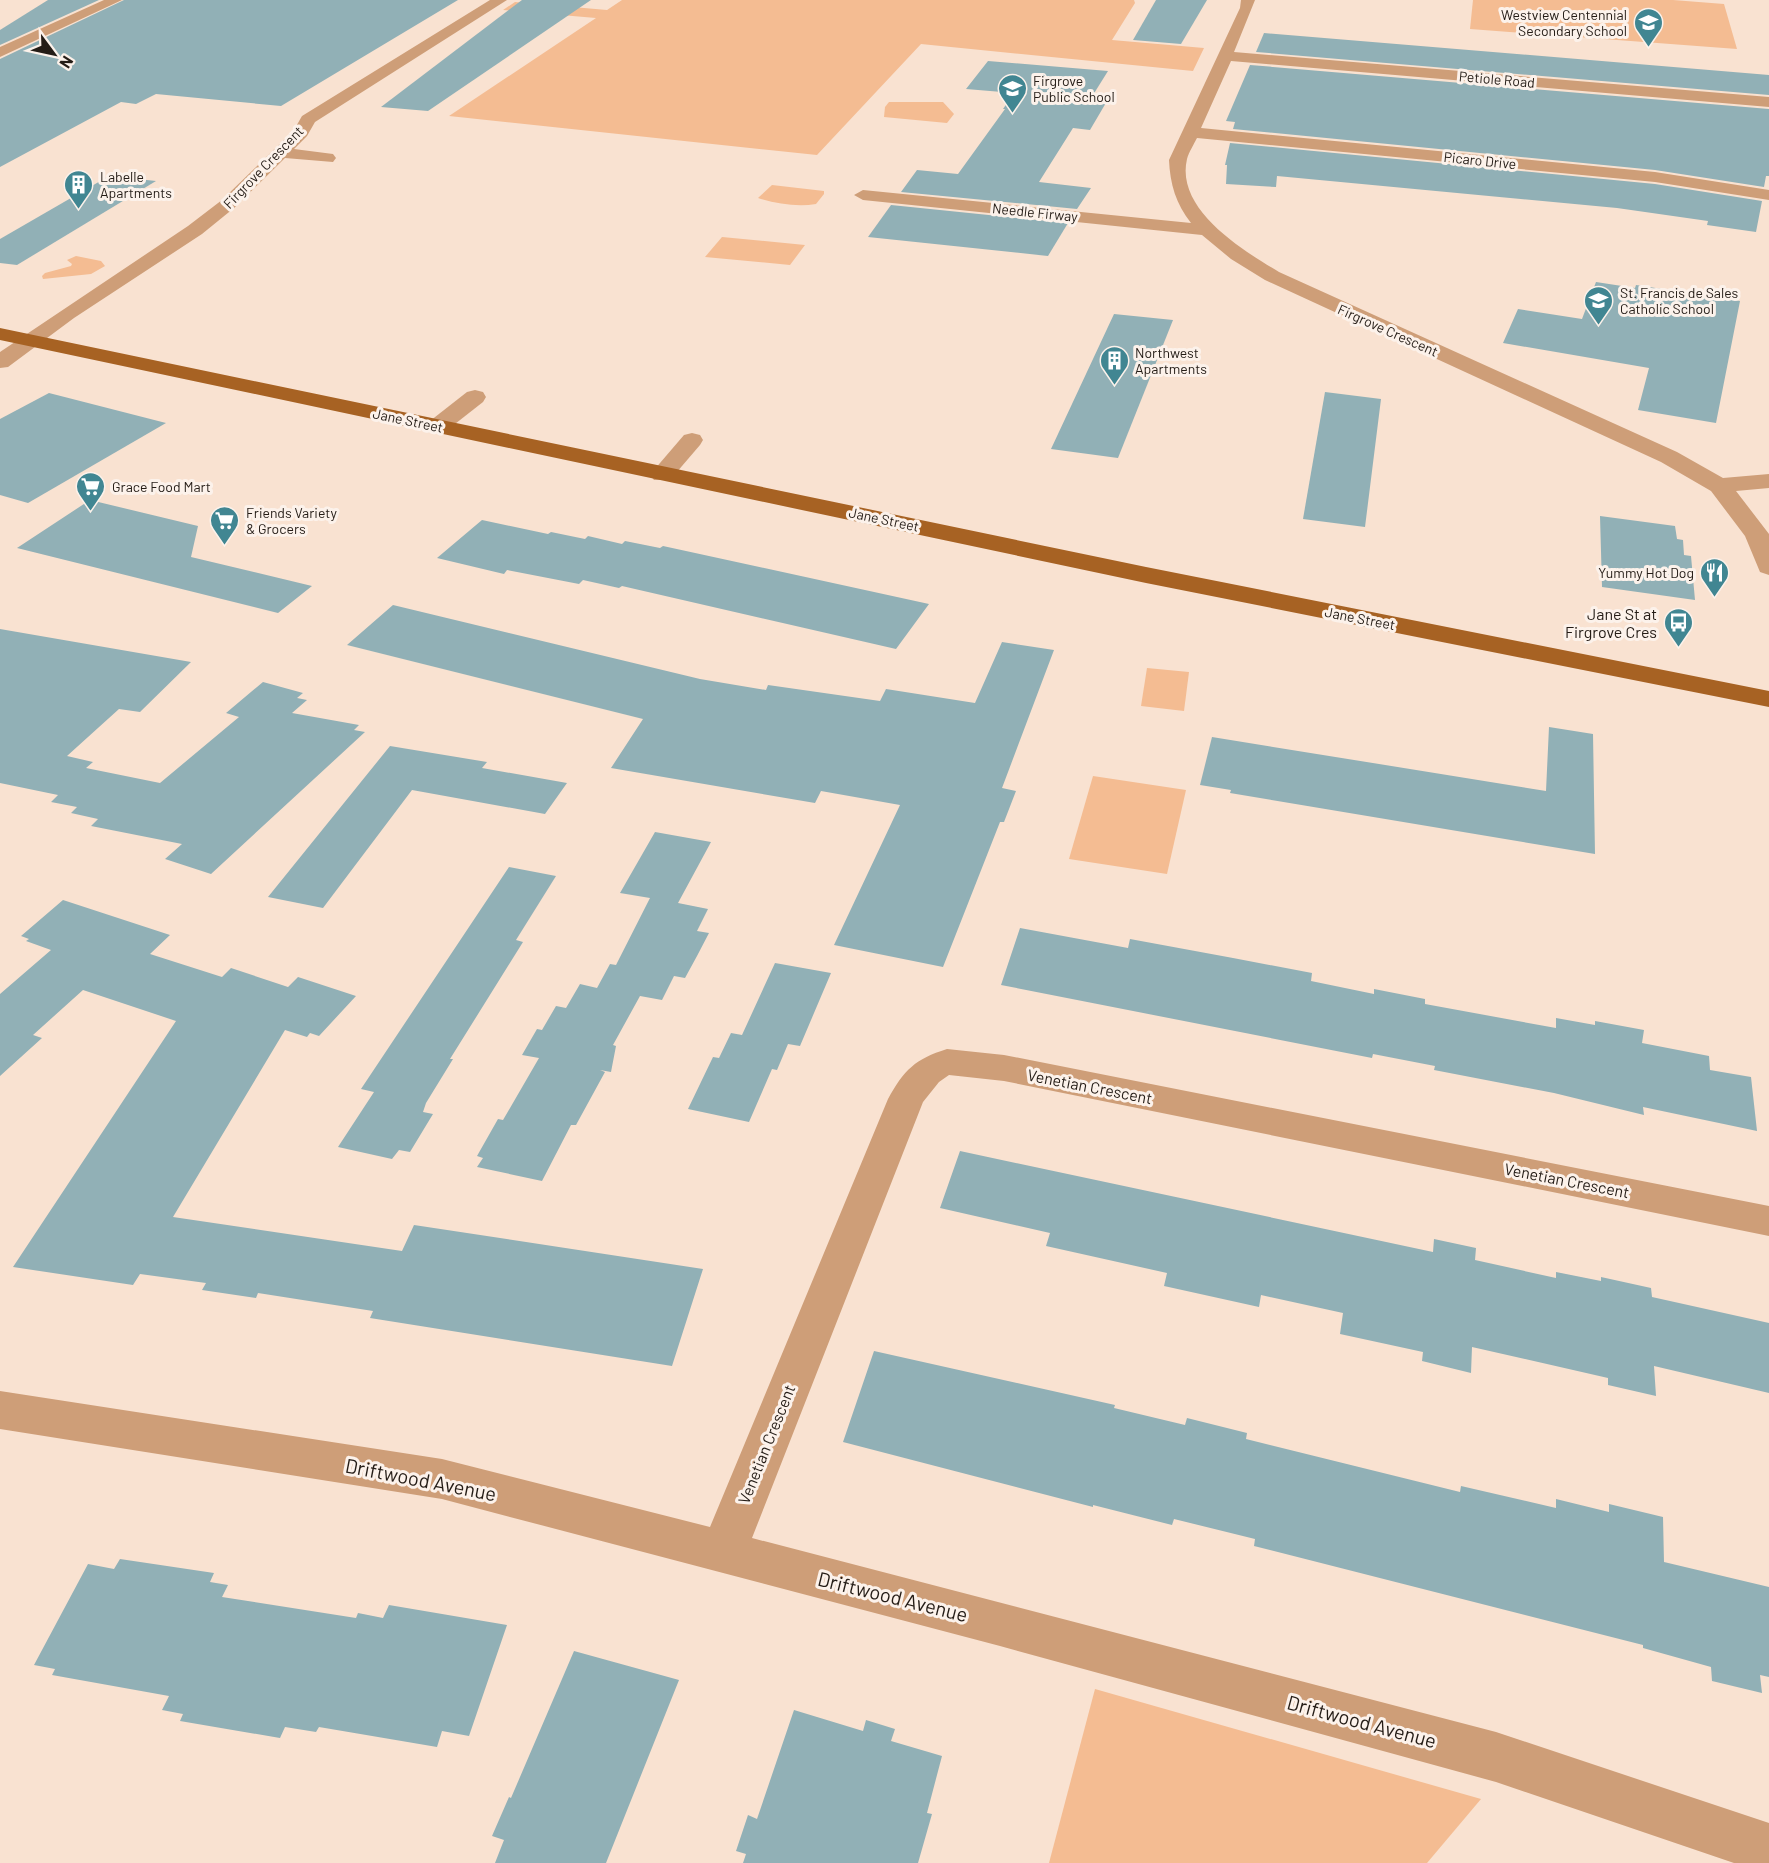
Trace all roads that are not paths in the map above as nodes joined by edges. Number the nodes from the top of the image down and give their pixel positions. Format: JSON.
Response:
{"nodes":[{"id":1,"x":115,"y":0,"type":"edge"},
{"id":2,"x":500,"y":0,"type":"edge"},
{"id":3,"x":1248,"y":0,"type":"edge"},
{"id":4,"x":0,"y":53,"type":"edge"},
{"id":5,"x":1226,"y":56,"type":"junction"},
{"id":6,"x":1769,"y":102,"type":"edge"},
{"id":7,"x":1191,"y":132,"type":"junction"},
{"id":8,"x":279,"y":152,"type":"junction"},
{"id":9,"x":327,"y":158,"type":"dead end"},
{"id":10,"x":863,"y":195,"type":"dead end"},
{"id":11,"x":1769,"y":195,"type":"edge"},
{"id":12,"x":1207,"y":230,"type":"junction"},
{"id":13,"x":0,"y":334,"type":"edge"},
{"id":14,"x":31,"y":341,"type":"junction"},
{"id":15,"x":0,"y":362,"type":"edge"},
{"id":16,"x":475,"y":397,"type":"dead end"},
{"id":17,"x":438,"y":426,"type":"junction"},
{"id":18,"x":692,"y":440,"type":"dead end"},
{"id":19,"x":662,"y":475,"type":"junction"},
{"id":20,"x":1769,"y":481,"type":"edge"},
{"id":21,"x":1719,"y":486,"type":"junction"},
{"id":22,"x":1769,"y":567,"type":"edge"},
{"id":23,"x":1769,"y":699,"type":"edge"},
{"id":24,"x":1769,"y":1221,"type":"edge"},
{"id":25,"x":0,"y":1410,"type":"edge"},
{"id":26,"x":723,"y":1552,"type":"junction"},
{"id":27,"x":1769,"y":1849,"type":"edge"}],
"edges":[{"from":1,"to":4,"type":"street"},
{"from":2,"to":8,"type":"street","name":"Firgrove Crescent"},
{"from":3,"to":5,"type":"street","name":"Firgrove Crescent"},
{"from":5,"to":6,"type":"street","name":"Petiole Road"},
{"from":5,"to":7,"type":"street","name":"Firgrove Crescent"},
{"from":7,"to":11,"type":"street","name":"Picaro Drive"},
{"from":7,"to":12,"type":"street","name":"Firgrove Crescent"},
{"from":8,"to":9,"type":"street"},
{"from":8,"to":14,"type":"street","name":"Firgrove Crescent"},
{"from":10,"to":12,"type":"street","name":"Needle Firway"},
{"from":12,"to":21,"type":"street","name":"Firgrove Crescent"},
{"from":13,"to":14,"type":"main road","name":"Jane Street"},
{"from":14,"to":15,"type":"street","name":"Firgrove Crescent"},
{"from":14,"to":17,"type":"main road","name":"Jane Street"},
{"from":16,"to":17,"type":"street"},
{"from":17,"to":19,"type":"main road","name":"Jane Street"},
{"from":18,"to":19,"type":"street"},
{"from":19,"to":23,"type":"main road","name":"Jane Street"},
{"from":20,"to":21,"type":"street"},
{"from":21,"to":22,"type":"street","name":"Firgrove Crescent"},
{"from":24,"to":26,"type":"street","name":"Venetian Crescent"},
{"from":25,"to":26,"type":"street","name":"Driftwood Avenue"},
{"from":26,"to":27,"type":"street","name":"Driftwood Avenue"}]}
